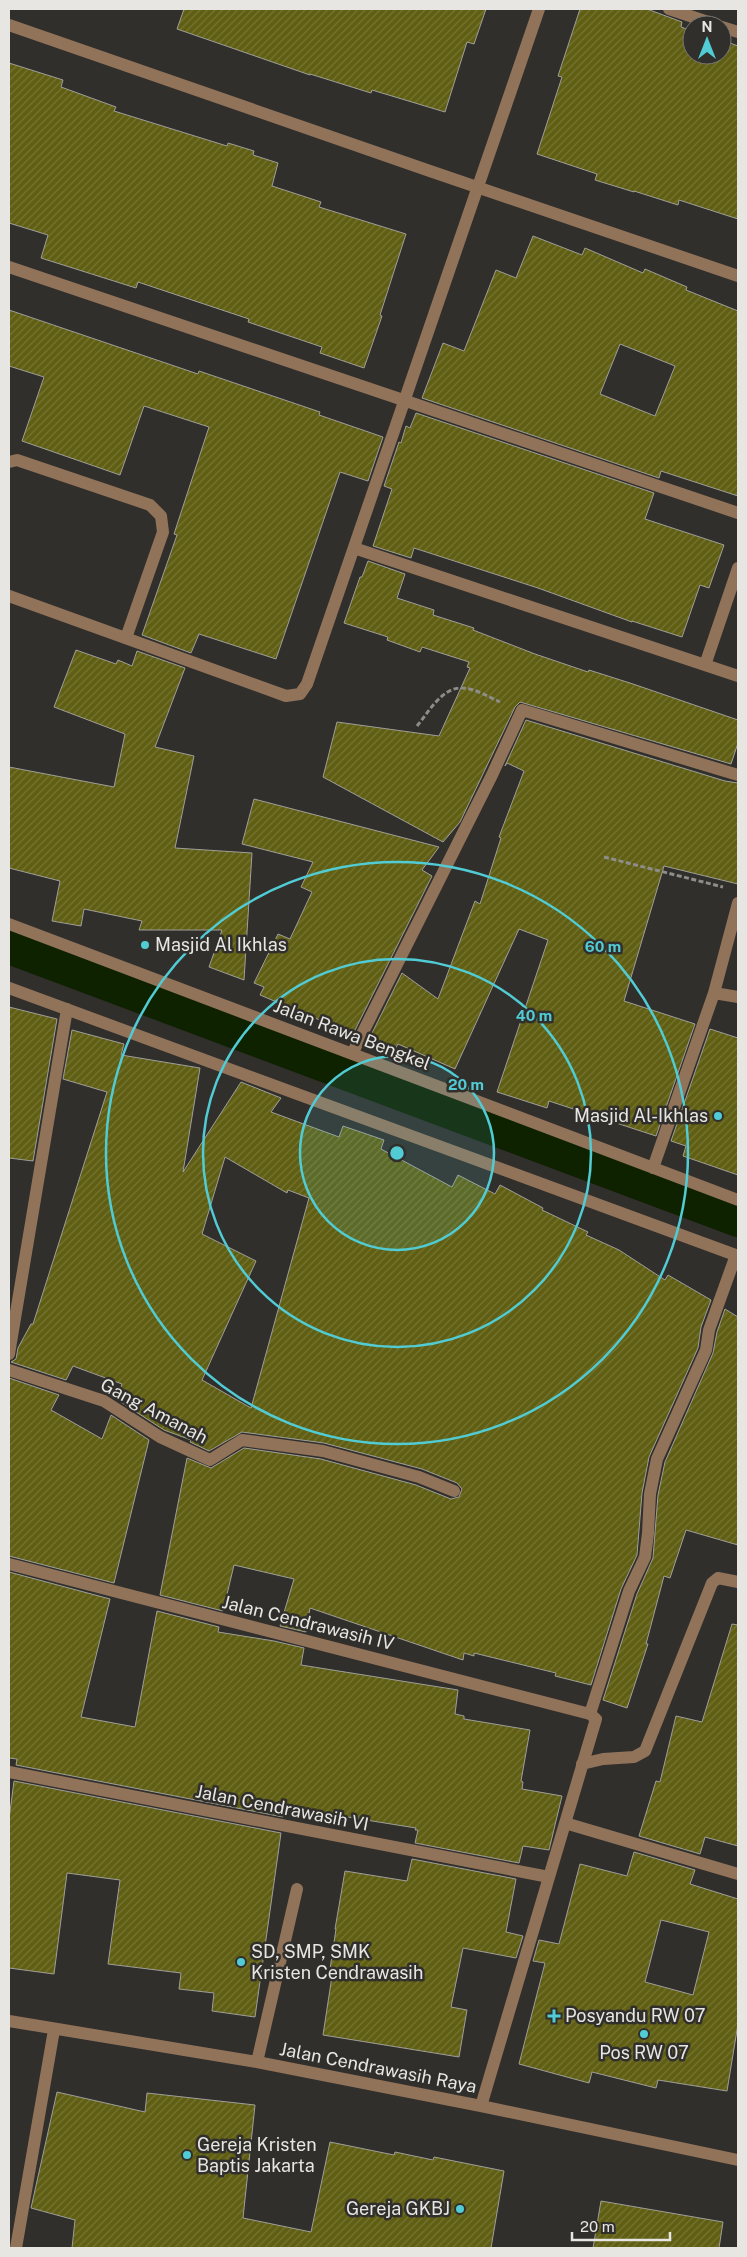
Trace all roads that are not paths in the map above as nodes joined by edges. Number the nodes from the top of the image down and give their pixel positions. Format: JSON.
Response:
{"nodes":[{"id":1,"x":539,"y":9,"type":"edge"},
{"id":2,"x":669,"y":9,"type":"edge"},
{"id":3,"x":687,"y":15,"type":"edge"},
{"id":4,"x":9,"y":25,"type":"edge"},
{"id":5,"x":476,"y":188,"type":"junction"},
{"id":6,"x":9,"y":267,"type":"edge"},
{"id":7,"x":738,"y":276,"type":"edge"},
{"id":8,"x":404,"y":401,"type":"junction"},
{"id":9,"x":9,"y":462,"type":"edge"},
{"id":10,"x":738,"y":513,"type":"edge"},
{"id":11,"x":354,"y":548,"type":"junction"},
{"id":12,"x":738,"y":568,"type":"edge"},
{"id":13,"x":9,"y":596,"type":"edge"},
{"id":14,"x":126,"y":638,"type":"junction"},
{"id":15,"x":705,"y":665,"type":"junction"},
{"id":16,"x":738,"y":676,"type":"edge"},
{"id":17,"x":738,"y":775,"type":"edge"},
{"id":18,"x":738,"y":904,"type":"edge"},
{"id":19,"x":9,"y":924,"type":"edge"},
{"id":20,"x":9,"y":988,"type":"edge"},
{"id":21,"x":714,"y":993,"type":"junction"},
{"id":22,"x":738,"y":997,"type":"edge"},
{"id":23,"x":67,"y":1009,"type":"junction"},
{"id":24,"x":352,"y":1054,"type":"junction"},
{"id":25,"x":653,"y":1168,"type":"junction"},
{"id":26,"x":738,"y":1200,"type":"edge"},
{"id":27,"x":737,"y":1256,"type":"edge"},
{"id":28,"x":9,"y":1354,"type":"edge"},
{"id":29,"x":9,"y":1370,"type":"edge"},
{"id":30,"x":454,"y":1491,"type":"dead end"},
{"id":31,"x":9,"y":1564,"type":"edge"},
{"id":32,"x":738,"y":1582,"type":"edge"},
{"id":33,"x":593,"y":1716,"type":"junction"},
{"id":34,"x":582,"y":1764,"type":"junction"},
{"id":35,"x":9,"y":1772,"type":"edge"},
{"id":36,"x":565,"y":1823,"type":"junction"},
{"id":37,"x":738,"y":1874,"type":"edge"},
{"id":38,"x":549,"y":1877,"type":"junction"},
{"id":39,"x":297,"y":1889,"type":"dead end"},
{"id":40,"x":9,"y":2021,"type":"edge"},
{"id":41,"x":54,"y":2030,"type":"junction"},
{"id":42,"x":257,"y":2062,"type":"junction"},
{"id":43,"x":481,"y":2106,"type":"junction"},
{"id":44,"x":738,"y":2160,"type":"edge"},
{"id":45,"x":16,"y":2248,"type":"edge"}],
"edges":[{"from":1,"to":5,"type":"street"},
{"from":2,"to":3,"type":"street"},
{"from":4,"to":5,"type":"street"},
{"from":5,"to":7,"type":"street"},
{"from":5,"to":8,"type":"street"},
{"from":6,"to":8,"type":"street"},
{"from":8,"to":10,"type":"street"},
{"from":8,"to":11,"type":"street"},
{"from":9,"to":14,"type":"street"},
{"from":11,"to":14,"type":"street"},
{"from":11,"to":15,"type":"street"},
{"from":12,"to":15,"type":"street"},
{"from":13,"to":14,"type":"street"},
{"from":15,"to":16,"type":"street"},
{"from":17,"to":24,"type":"street"},
{"from":18,"to":21,"type":"street"},
{"from":19,"to":24,"type":"street","name":"Jalan Rawa Bengkel"},
{"from":20,"to":23,"type":"street"},
{"from":21,"to":22,"type":"street"},
{"from":21,"to":25,"type":"street"},
{"from":23,"to":27,"type":"street"},
{"from":23,"to":28,"type":"street"},
{"from":24,"to":25,"type":"street","name":"Jalan Rawa Bengkel"},
{"from":25,"to":26,"type":"street","name":"Jalan Rawa Bengkel"},
{"from":27,"to":33,"type":"street"},
{"from":29,"to":30,"type":"street","name":"Gang Amanah"},
{"from":31,"to":33,"type":"street","name":"Jalan Cendrawasih IV"},
{"from":32,"to":34,"type":"street"},
{"from":33,"to":34,"type":"street"},
{"from":34,"to":36,"type":"street"},
{"from":35,"to":38,"type":"street","name":"Jalan Cendrawasih VI"},
{"from":36,"to":37,"type":"street"},
{"from":36,"to":38,"type":"street"},
{"from":38,"to":43,"type":"street"},
{"from":39,"to":42,"type":"street"},
{"from":40,"to":41,"type":"street","name":"Jalan Cendrawasih Raya"},
{"from":41,"to":42,"type":"street","name":"Jalan Cendrawasih Raya"},
{"from":41,"to":45,"type":"street"},
{"from":42,"to":43,"type":"street","name":"Jalan Cendrawasih Raya"},
{"from":43,"to":44,"type":"street","name":"Jalan Cendrawasih Raya"}]}
